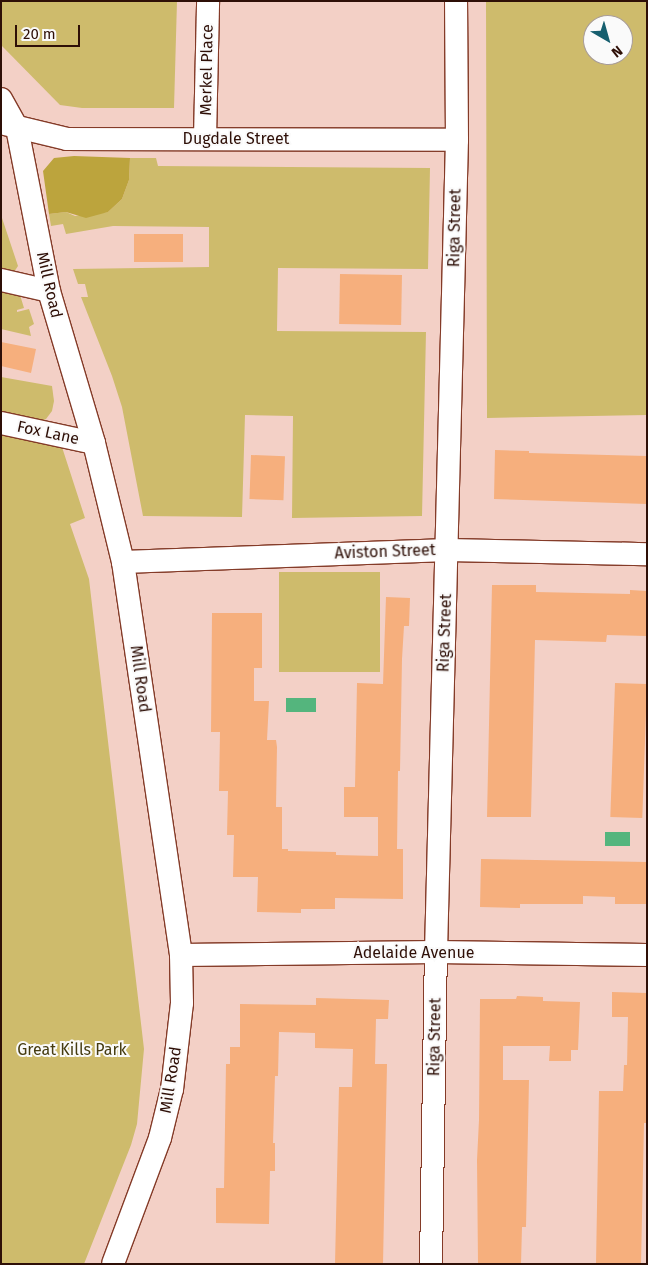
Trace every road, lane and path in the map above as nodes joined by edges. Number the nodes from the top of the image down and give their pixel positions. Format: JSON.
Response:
{"nodes":[{"id":1,"x":208,"y":1,"type":"edge"},
{"id":2,"x":456,"y":1,"type":"edge"},
{"id":3,"x":1,"y":99,"type":"edge"},
{"id":4,"x":9,"y":125,"type":"edge"},
{"id":5,"x":205,"y":138,"type":"junction"},
{"id":6,"x":457,"y":140,"type":"junction"},
{"id":7,"x":1,"y":280,"type":"edge"},
{"id":8,"x":49,"y":291,"type":"junction"},
{"id":9,"x":1,"y":423,"type":"edge"},
{"id":10,"x":94,"y":443,"type":"junction"},
{"id":11,"x":448,"y":550,"type":"junction"},
{"id":12,"x":647,"y":554,"type":"edge"},
{"id":13,"x":123,"y":562,"type":"junction"},
{"id":14,"x":436,"y":952,"type":"junction"},
{"id":15,"x":182,"y":955,"type":"junction"},
{"id":16,"x":647,"y":955,"type":"edge"},
{"id":17,"x":113,"y":1264,"type":"edge"},
{"id":18,"x":431,"y":1264,"type":"edge"}],
"edges":[{"from":1,"to":5,"type":"street","name":"Merkel Place"},
{"from":2,"to":6,"type":"street","name":"Riga Street"},
{"from":3,"to":4,"type":"street","name":"Mill Road"},
{"from":4,"to":5,"type":"street","name":"Dugdale Street"},
{"from":4,"to":8,"type":"street","name":"Mill Road"},
{"from":5,"to":6,"type":"street","name":"Dugdale Street"},
{"from":6,"to":11,"type":"street","name":"Riga Street"},
{"from":7,"to":8,"type":"street"},
{"from":8,"to":10,"type":"street","name":"Mill Road"},
{"from":9,"to":10,"type":"street","name":"Fox Lane"},
{"from":10,"to":13,"type":"street","name":"Mill Road"},
{"from":11,"to":12,"type":"street","name":"Aviston Street"},
{"from":11,"to":13,"type":"street","name":"Aviston Street"},
{"from":11,"to":14,"type":"street","name":"Riga Street"},
{"from":13,"to":15,"type":"street","name":"Mill Road"},
{"from":14,"to":15,"type":"street","name":"Adelaide Avenue"},
{"from":14,"to":16,"type":"street","name":"Adelaide Avenue"},
{"from":14,"to":18,"type":"street","name":"Riga Street"},
{"from":15,"to":17,"type":"street","name":"Mill Road"}]}
